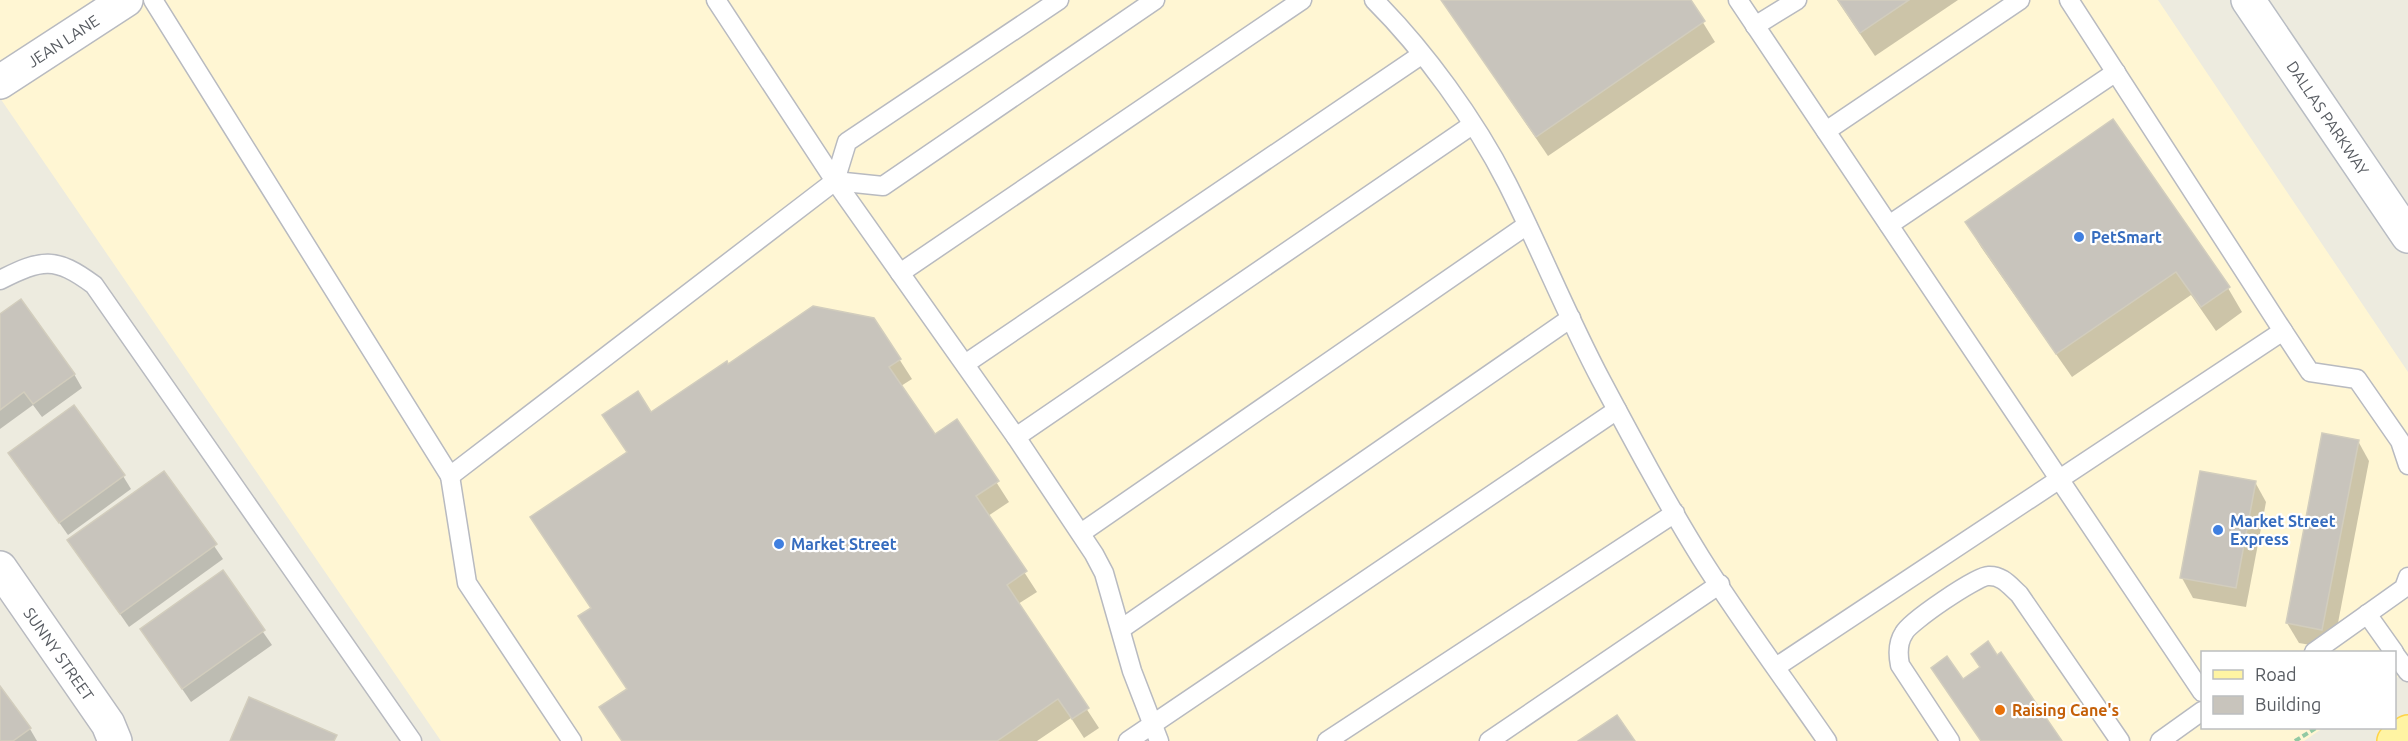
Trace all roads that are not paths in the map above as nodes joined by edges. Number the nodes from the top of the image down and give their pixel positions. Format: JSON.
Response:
{"nodes":[{"id":1,"x":126,"y":0,"type":"edge"},
{"id":2,"x":153,"y":0,"type":"edge"},
{"id":3,"x":716,"y":0,"type":"edge"},
{"id":4,"x":1059,"y":0,"type":"edge"},
{"id":5,"x":1155,"y":0,"type":"edge"},
{"id":6,"x":1302,"y":0,"type":"edge"},
{"id":7,"x":1374,"y":0,"type":"edge"},
{"id":8,"x":1738,"y":0,"type":"edge"},
{"id":9,"x":1797,"y":0,"type":"edge"},
{"id":10,"x":2019,"y":0,"type":"edge"},
{"id":11,"x":2069,"y":0,"type":"edge"},
{"id":12,"x":2247,"y":0,"type":"edge"},
{"id":13,"x":1755,"y":26,"type":"junction"},
{"id":14,"x":1421,"y":55,"type":"junction"},
{"id":15,"x":2116,"y":72,"type":"junction"},
{"id":16,"x":0,"y":82,"type":"edge"},
{"id":17,"x":1472,"y":126,"type":"junction"},
{"id":18,"x":1826,"y":131,"type":"junction"},
{"id":19,"x":835,"y":182,"type":"junction"},
{"id":20,"x":1527,"y":225,"type":"junction"},
{"id":21,"x":1889,"y":225,"type":"junction"},
{"id":22,"x":2408,"y":236,"type":"edge"},
{"id":23,"x":900,"y":273,"type":"junction"},
{"id":24,"x":0,"y":280,"type":"edge"},
{"id":25,"x":1572,"y":318,"type":"junction"},
{"id":26,"x":2283,"y":331,"type":"junction"},
{"id":27,"x":965,"y":364,"type":"junction"},
{"id":28,"x":1617,"y":410,"type":"junction"},
{"id":29,"x":1016,"y":437,"type":"junction"},
{"id":30,"x":2408,"y":465,"type":"edge"},
{"id":31,"x":450,"y":476,"type":"junction"},
{"id":32,"x":2059,"y":478,"type":"junction"},
{"id":33,"x":1675,"y":513,"type":"junction"},
{"id":34,"x":1081,"y":533,"type":"junction"},
{"id":35,"x":0,"y":568,"type":"edge"},
{"id":36,"x":2408,"y":577,"type":"edge"},
{"id":37,"x":1720,"y":584,"type":"junction"},
{"id":38,"x":2367,"y":614,"type":"junction"},
{"id":39,"x":1121,"y":629,"type":"junction"},
{"id":40,"x":2315,"y":651,"type":"edge"},
{"id":41,"x":2393,"y":651,"type":"edge"},
{"id":42,"x":2396,"y":656,"type":"edge"},
{"id":43,"x":1776,"y":667,"type":"junction"},
{"id":44,"x":2408,"y":672,"type":"edge"},
{"id":45,"x":2201,"y":691,"type":"edge"},
{"id":46,"x":2201,"y":712,"type":"edge"},
{"id":47,"x":2408,"y":732,"type":"edge"},
{"id":48,"x":1156,"y":734,"type":"edge"},
{"id":49,"x":115,"y":741,"type":"edge"},
{"id":50,"x":412,"y":741,"type":"edge"},
{"id":51,"x":572,"y":741,"type":"edge"},
{"id":52,"x":1128,"y":741,"type":"edge"},
{"id":53,"x":1327,"y":741,"type":"edge"},
{"id":54,"x":1489,"y":741,"type":"edge"},
{"id":55,"x":1827,"y":741,"type":"edge"},
{"id":56,"x":1950,"y":741,"type":"edge"},
{"id":57,"x":2120,"y":741,"type":"edge"},
{"id":58,"x":2160,"y":741,"type":"edge"},
{"id":59,"x":2394,"y":741,"type":"edge"}],
"edges":[{"from":1,"to":16,"type":"street","name":"JEAN LANE"},
{"from":2,"to":31,"type":"lane"},
{"from":3,"to":19,"type":"lane"},
{"from":4,"to":19,"type":"lane"},
{"from":5,"to":19,"type":"lane"},
{"from":6,"to":23,"type":"lane"},
{"from":7,"to":14,"type":"lane"},
{"from":8,"to":13,"type":"lane"},
{"from":9,"to":13,"type":"lane"},
{"from":10,"to":18,"type":"lane"},
{"from":11,"to":15,"type":"lane"},
{"from":12,"to":22,"type":"street","name":"DALLAS PARKWAY"},
{"from":13,"to":18,"type":"lane"},
{"from":14,"to":17,"type":"lane"},
{"from":14,"to":27,"type":"lane"},
{"from":15,"to":21,"type":"lane"},
{"from":15,"to":26,"type":"lane"},
{"from":17,"to":20,"type":"lane"},
{"from":17,"to":29,"type":"lane"},
{"from":18,"to":21,"type":"lane"},
{"from":19,"to":23,"type":"lane"},
{"from":19,"to":31,"type":"lane"},
{"from":20,"to":25,"type":"lane"},
{"from":20,"to":34,"type":"lane"},
{"from":21,"to":32,"type":"lane"},
{"from":23,"to":27,"type":"lane"},
{"from":24,"to":50,"type":"lane"},
{"from":25,"to":28,"type":"lane"},
{"from":25,"to":39,"type":"lane"},
{"from":26,"to":30,"type":"lane"},
{"from":26,"to":32,"type":"lane"},
{"from":27,"to":29,"type":"lane"},
{"from":28,"to":33,"type":"lane"},
{"from":28,"to":48,"type":"lane"},
{"from":29,"to":34,"type":"lane"},
{"from":31,"to":51,"type":"lane"},
{"from":32,"to":43,"type":"lane"},
{"from":32,"to":45,"type":"lane"},
{"from":33,"to":37,"type":"lane"},
{"from":33,"to":53,"type":"lane"},
{"from":34,"to":39,"type":"lane"},
{"from":35,"to":49,"type":"street","name":"SUNNY STREET"},
{"from":36,"to":38,"type":"lane"},
{"from":37,"to":43,"type":"lane"},
{"from":37,"to":54,"type":"lane"},
{"from":38,"to":40,"type":"lane"},
{"from":38,"to":41,"type":"lane"},
{"from":39,"to":48,"type":"lane"},
{"from":42,"to":44,"type":"lane"},
{"from":43,"to":55,"type":"lane"},
{"from":46,"to":58,"type":"lane"},
{"from":47,"to":59,"type":"main road"},
{"from":48,"to":52,"type":"lane"},
{"from":56,"to":57,"type":"lane"}]}
